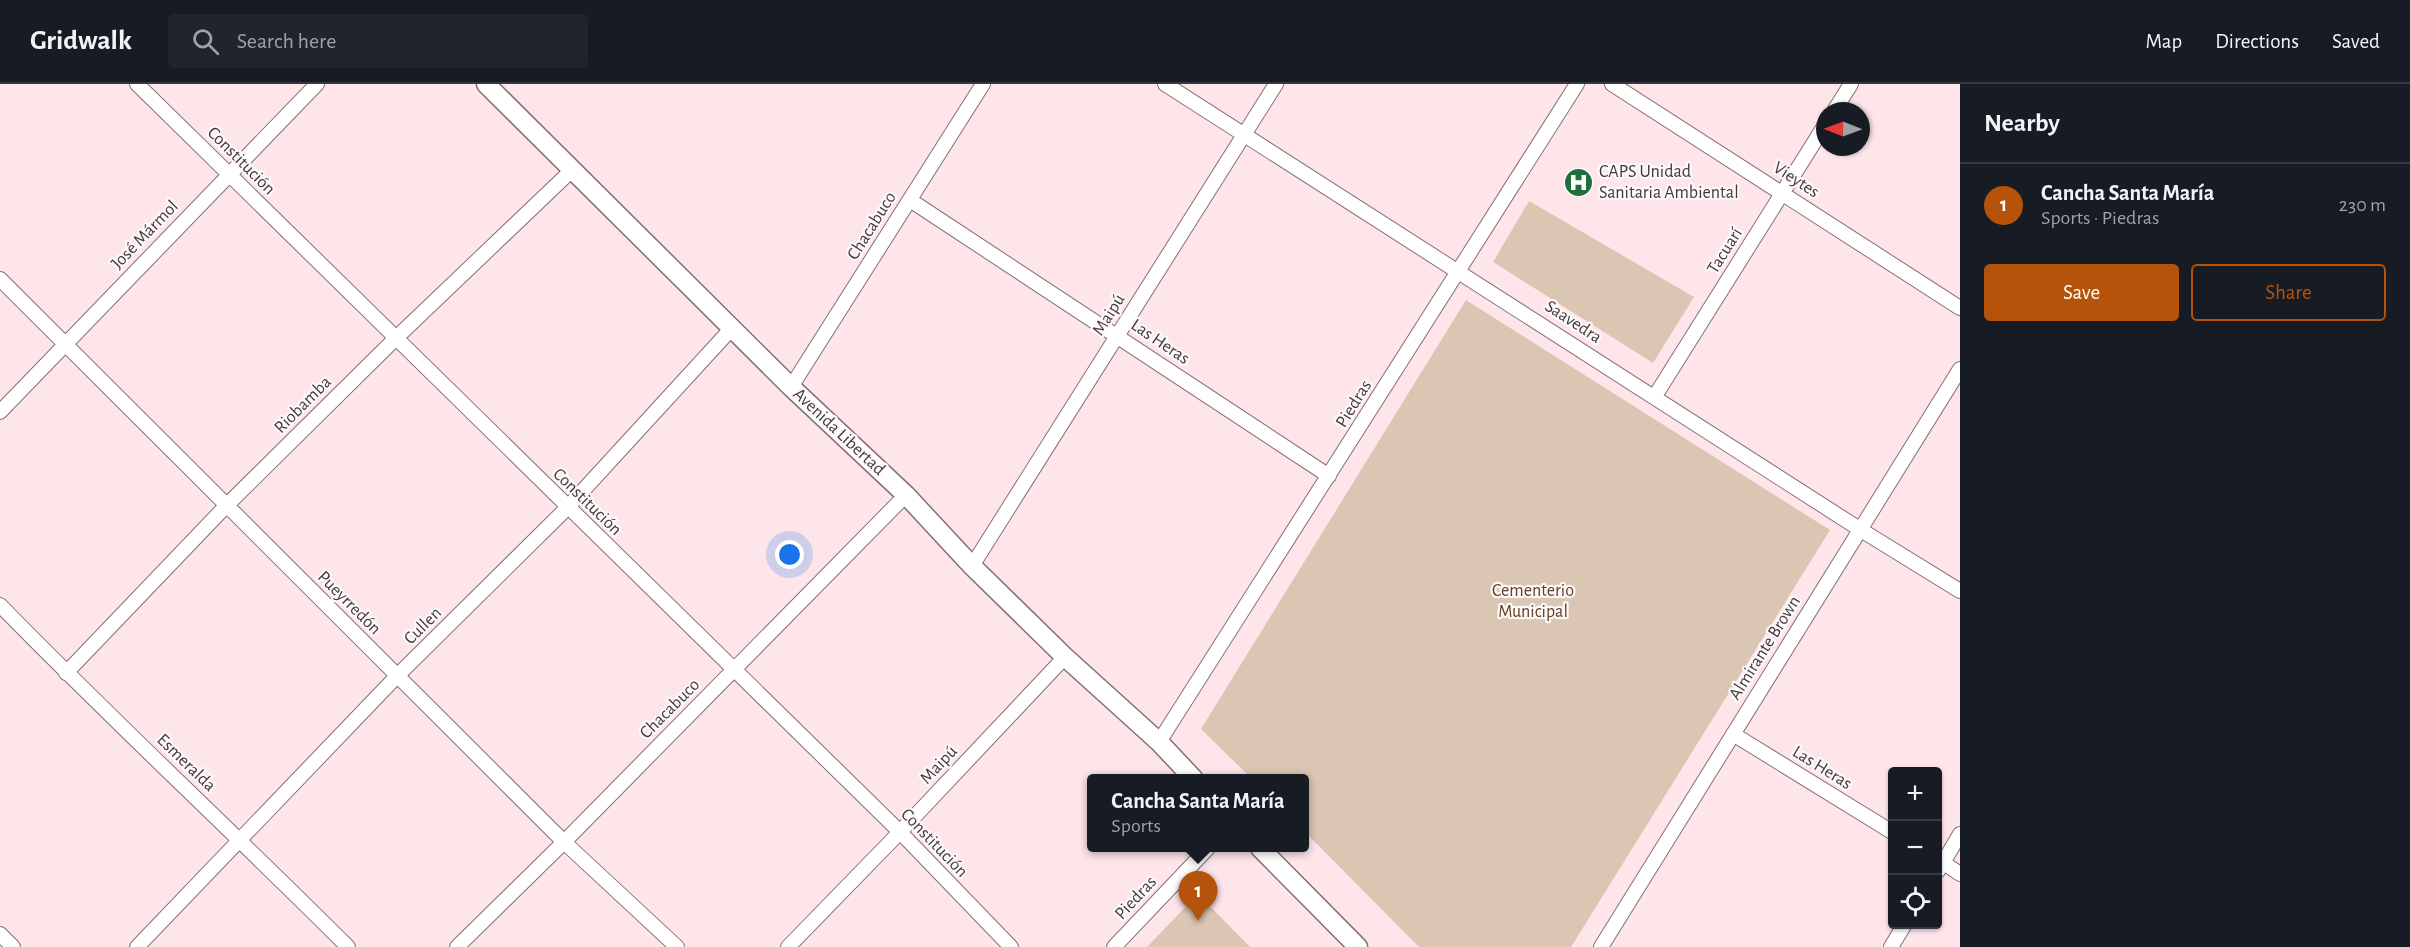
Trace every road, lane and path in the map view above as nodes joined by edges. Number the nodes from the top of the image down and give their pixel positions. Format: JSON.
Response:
{"nodes":[{"id":1,"x":137,"y":84,"type":"edge"},
{"id":2,"x":317,"y":84,"type":"edge"},
{"id":3,"x":486,"y":84,"type":"edge"},
{"id":4,"x":983,"y":84,"type":"edge"},
{"id":5,"x":1165,"y":84,"type":"edge"},
{"id":6,"x":1276,"y":84,"type":"edge"},
{"id":7,"x":1577,"y":84,"type":"edge"},
{"id":8,"x":1612,"y":84,"type":"edge"},
{"id":9,"x":1851,"y":84,"type":"edge"},
{"id":10,"x":1840,"y":102,"type":"edge"},
{"id":11,"x":1245,"y":134,"type":"junction"},
{"id":12,"x":1816,"y":139,"type":"edge"},
{"id":13,"x":572,"y":170,"type":"junction"},
{"id":14,"x":228,"y":174,"type":"junction"},
{"id":15,"x":1783,"y":192,"type":"junction"},
{"id":16,"x":910,"y":200,"type":"junction"},
{"id":17,"x":1459,"y":271,"type":"junction"},
{"id":18,"x":0,"y":279,"type":"edge"},
{"id":19,"x":1960,"y":308,"type":"edge"},
{"id":20,"x":732,"y":328,"type":"junction"},
{"id":21,"x":1118,"y":336,"type":"junction"},
{"id":22,"x":396,"y":338,"type":"junction"},
{"id":23,"x":65,"y":343,"type":"junction"},
{"id":24,"x":1960,"y":369,"type":"edge"},
{"id":25,"x":791,"y":387,"type":"junction"},
{"id":26,"x":1655,"y":396,"type":"junction"},
{"id":27,"x":0,"y":412,"type":"edge"},
{"id":28,"x":1329,"y":476,"type":"junction"},
{"id":29,"x":906,"y":495,"type":"junction"},
{"id":30,"x":226,"y":506,"type":"junction"},
{"id":31,"x":567,"y":508,"type":"junction"},
{"id":32,"x":1861,"y":530,"type":"junction"},
{"id":33,"x":972,"y":566,"type":"junction"},
{"id":34,"x":1960,"y":591,"type":"edge"},
{"id":35,"x":0,"y":605,"type":"edge"},
{"id":36,"x":1065,"y":657,"type":"junction"},
{"id":37,"x":734,"y":670,"type":"junction"},
{"id":38,"x":66,"y":673,"type":"junction"},
{"id":39,"x":397,"y":676,"type":"junction"},
{"id":40,"x":1733,"y":734,"type":"junction"},
{"id":41,"x":1159,"y":742,"type":"junction"},
{"id":42,"x":1189,"y":774,"type":"edge"},
{"id":43,"x":1888,"y":829,"type":"edge"},
{"id":44,"x":900,"y":832,"type":"junction"},
{"id":45,"x":1960,"y":834,"type":"edge"},
{"id":46,"x":240,"y":840,"type":"junction"},
{"id":47,"x":564,"y":842,"type":"junction"},
{"id":48,"x":1204,"y":852,"type":"edge"},
{"id":49,"x":1264,"y":852,"type":"edge"},
{"id":50,"x":1942,"y":860,"type":"edge"},
{"id":51,"x":1942,"y":865,"type":"edge"},
{"id":52,"x":1960,"y":874,"type":"edge"},
{"id":53,"x":1902,"y":929,"type":"edge"},
{"id":54,"x":0,"y":934,"type":"edge"},
{"id":55,"x":13,"y":947,"type":"edge"},
{"id":56,"x":137,"y":947,"type":"edge"},
{"id":57,"x":348,"y":947,"type":"edge"},
{"id":58,"x":457,"y":947,"type":"edge"},
{"id":59,"x":676,"y":947,"type":"edge"},
{"id":60,"x":788,"y":947,"type":"edge"},
{"id":61,"x":1011,"y":947,"type":"edge"},
{"id":62,"x":1114,"y":947,"type":"edge"},
{"id":63,"x":1358,"y":947,"type":"edge"},
{"id":64,"x":1601,"y":947,"type":"edge"},
{"id":65,"x":1891,"y":947,"type":"edge"}],
"edges":[{"from":1,"to":14,"type":"street","name":"Constitución"},
{"from":2,"to":14,"type":"street","name":"José Mármol"},
{"from":3,"to":13,"type":"main road","name":"Avenida Libertad"},
{"from":4,"to":16,"type":"street","name":"Chacabuco"},
{"from":5,"to":11,"type":"street","name":"Saavedra"},
{"from":6,"to":11,"type":"street","name":"Maipú"},
{"from":7,"to":17,"type":"street","name":"Piedras"},
{"from":8,"to":15,"type":"street","name":"Vieytes"},
{"from":9,"to":10,"type":"street"},
{"from":11,"to":17,"type":"street","name":"Saavedra"},
{"from":11,"to":21,"type":"street","name":"Maipú"},
{"from":12,"to":15,"type":"street","name":"Tacuarí"},
{"from":13,"to":20,"type":"main road","name":"Avenida Libertad"},
{"from":13,"to":22,"type":"street","name":"Riobamba"},
{"from":14,"to":22,"type":"street","name":"Constitución"},
{"from":14,"to":23,"type":"street","name":"José Mármol"},
{"from":15,"to":19,"type":"street","name":"Vieytes"},
{"from":15,"to":26,"type":"street","name":"Tacuarí"},
{"from":16,"to":21,"type":"street","name":"Las Heras"},
{"from":16,"to":25,"type":"street","name":"Chacabuco"},
{"from":17,"to":26,"type":"street","name":"Saavedra"},
{"from":17,"to":28,"type":"street","name":"Piedras"},
{"from":18,"to":23,"type":"street","name":"Pueyrredón"},
{"from":20,"to":25,"type":"main road","name":"Avenida Libertad"},
{"from":20,"to":31,"type":"street","name":"Cullen"},
{"from":21,"to":28,"type":"street","name":"Las Heras"},
{"from":21,"to":33,"type":"street","name":"Maipú"},
{"from":22,"to":30,"type":"street","name":"Riobamba"},
{"from":22,"to":31,"type":"street","name":"Constitución"},
{"from":23,"to":27,"type":"street","name":"José Mármol"},
{"from":23,"to":30,"type":"street","name":"Pueyrredón"},
{"from":24,"to":32,"type":"street","name":"Almirante Brown"},
{"from":25,"to":29,"type":"main road","name":"Avenida Libertad"},
{"from":26,"to":32,"type":"street","name":"Saavedra"},
{"from":28,"to":41,"type":"street","name":"Piedras"},
{"from":29,"to":33,"type":"main road","name":"Avenida Libertad"},
{"from":29,"to":37,"type":"street","name":"Chacabuco"},
{"from":30,"to":38,"type":"street","name":"Riobamba"},
{"from":30,"to":39,"type":"street","name":"Pueyrredón"},
{"from":31,"to":37,"type":"street","name":"Constitución"},
{"from":31,"to":39,"type":"street","name":"Cullen"},
{"from":32,"to":34,"type":"street","name":"Saavedra"},
{"from":32,"to":40,"type":"street","name":"Almirante Brown"},
{"from":33,"to":36,"type":"main road","name":"Avenida Libertad"},
{"from":35,"to":38,"type":"street","name":"Esmeralda"},
{"from":36,"to":41,"type":"main road","name":"Avenida Libertad"},
{"from":36,"to":44,"type":"street","name":"Maipú"},
{"from":37,"to":44,"type":"street","name":"Constitución"},
{"from":37,"to":47,"type":"street","name":"Chacabuco"},
{"from":38,"to":46,"type":"street","name":"Esmeralda"},
{"from":39,"to":46,"type":"street","name":"Cullen"},
{"from":39,"to":47,"type":"street","name":"Pueyrredón"},
{"from":40,"to":43,"type":"street","name":"Las Heras"},
{"from":40,"to":64,"type":"street","name":"Almirante Brown"},
{"from":41,"to":42,"type":"main road","name":"Avenida Libertad"},
{"from":44,"to":60,"type":"street","name":"Maipú"},
{"from":44,"to":61,"type":"street","name":"Constitución"},
{"from":45,"to":50,"type":"street"},
{"from":46,"to":56,"type":"street","name":"Cullen"},
{"from":46,"to":57,"type":"street","name":"Esmeralda"},
{"from":47,"to":58,"type":"street","name":"Chacabuco"},
{"from":47,"to":59,"type":"street","name":"Pueyrredón"},
{"from":48,"to":62,"type":"street","name":"Piedras"},
{"from":49,"to":63,"type":"main road"},
{"from":51,"to":52,"type":"street"},
{"from":53,"to":65,"type":"street"},
{"from":54,"to":55,"type":"street"}]}
